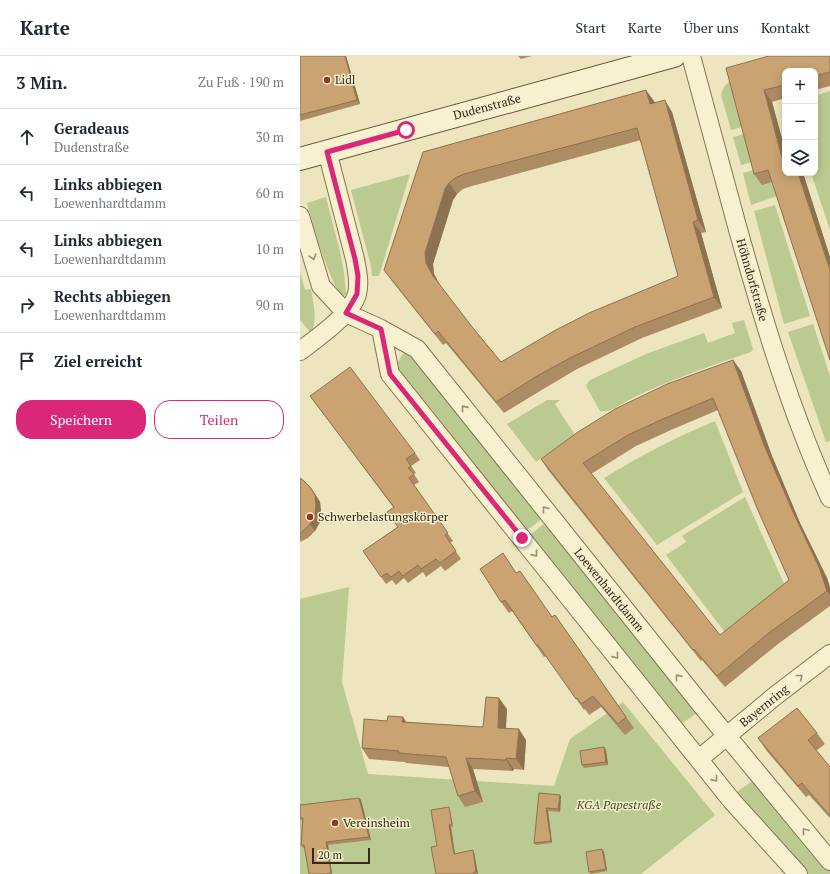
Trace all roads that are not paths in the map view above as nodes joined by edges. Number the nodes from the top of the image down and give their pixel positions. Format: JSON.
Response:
{"nodes":[{"id":1,"x":674,"y":56,"type":"edge"},
{"id":2,"x":692,"y":56,"type":"edge"},
{"id":3,"x":327,"y":152,"type":"junction"},
{"id":4,"x":300,"y":159,"type":"edge"},
{"id":5,"x":300,"y":216,"type":"edge"},
{"id":6,"x":346,"y":313,"type":"junction"},
{"id":7,"x":381,"y":329,"type":"junction"},
{"id":8,"x":300,"y":351,"type":"edge"},
{"id":9,"x":830,"y":498,"type":"edge"},
{"id":10,"x":830,"y":654,"type":"edge"},
{"id":11,"x":727,"y":736,"type":"junction"},
{"id":12,"x":699,"y":760,"type":"junction"},
{"id":13,"x":830,"y":861,"type":"edge"},
{"id":14,"x":798,"y":874,"type":"edge"}],
"edges":[{"from":1,"to":3,"type":"main road","name":"Dudenstraße"},
{"from":2,"to":9,"type":"street","name":"Höhndorfstraße"},
{"from":3,"to":4,"type":"main road","name":"Dudenstraße"},
{"from":3,"to":6,"type":"street"},
{"from":5,"to":6,"type":"street","name":"Loewenhardtdamm","one_way":true},
{"from":6,"to":7,"type":"street","name":"Loewenhardtdamm"},
{"from":6,"to":8,"type":"street"},
{"from":11,"to":7,"type":"street","name":"Loewenhardtdamm","one_way":true},
{"from":7,"to":12,"type":"street","one_way":true},
{"from":11,"to":10,"type":"street","name":"Bayernring","one_way":true},
{"from":11,"to":12,"type":"street","name":"Bayernring"},
{"from":13,"to":11,"type":"street","name":"Loewenhardtdamm","one_way":true},
{"from":12,"to":14,"type":"street","one_way":true}]}
